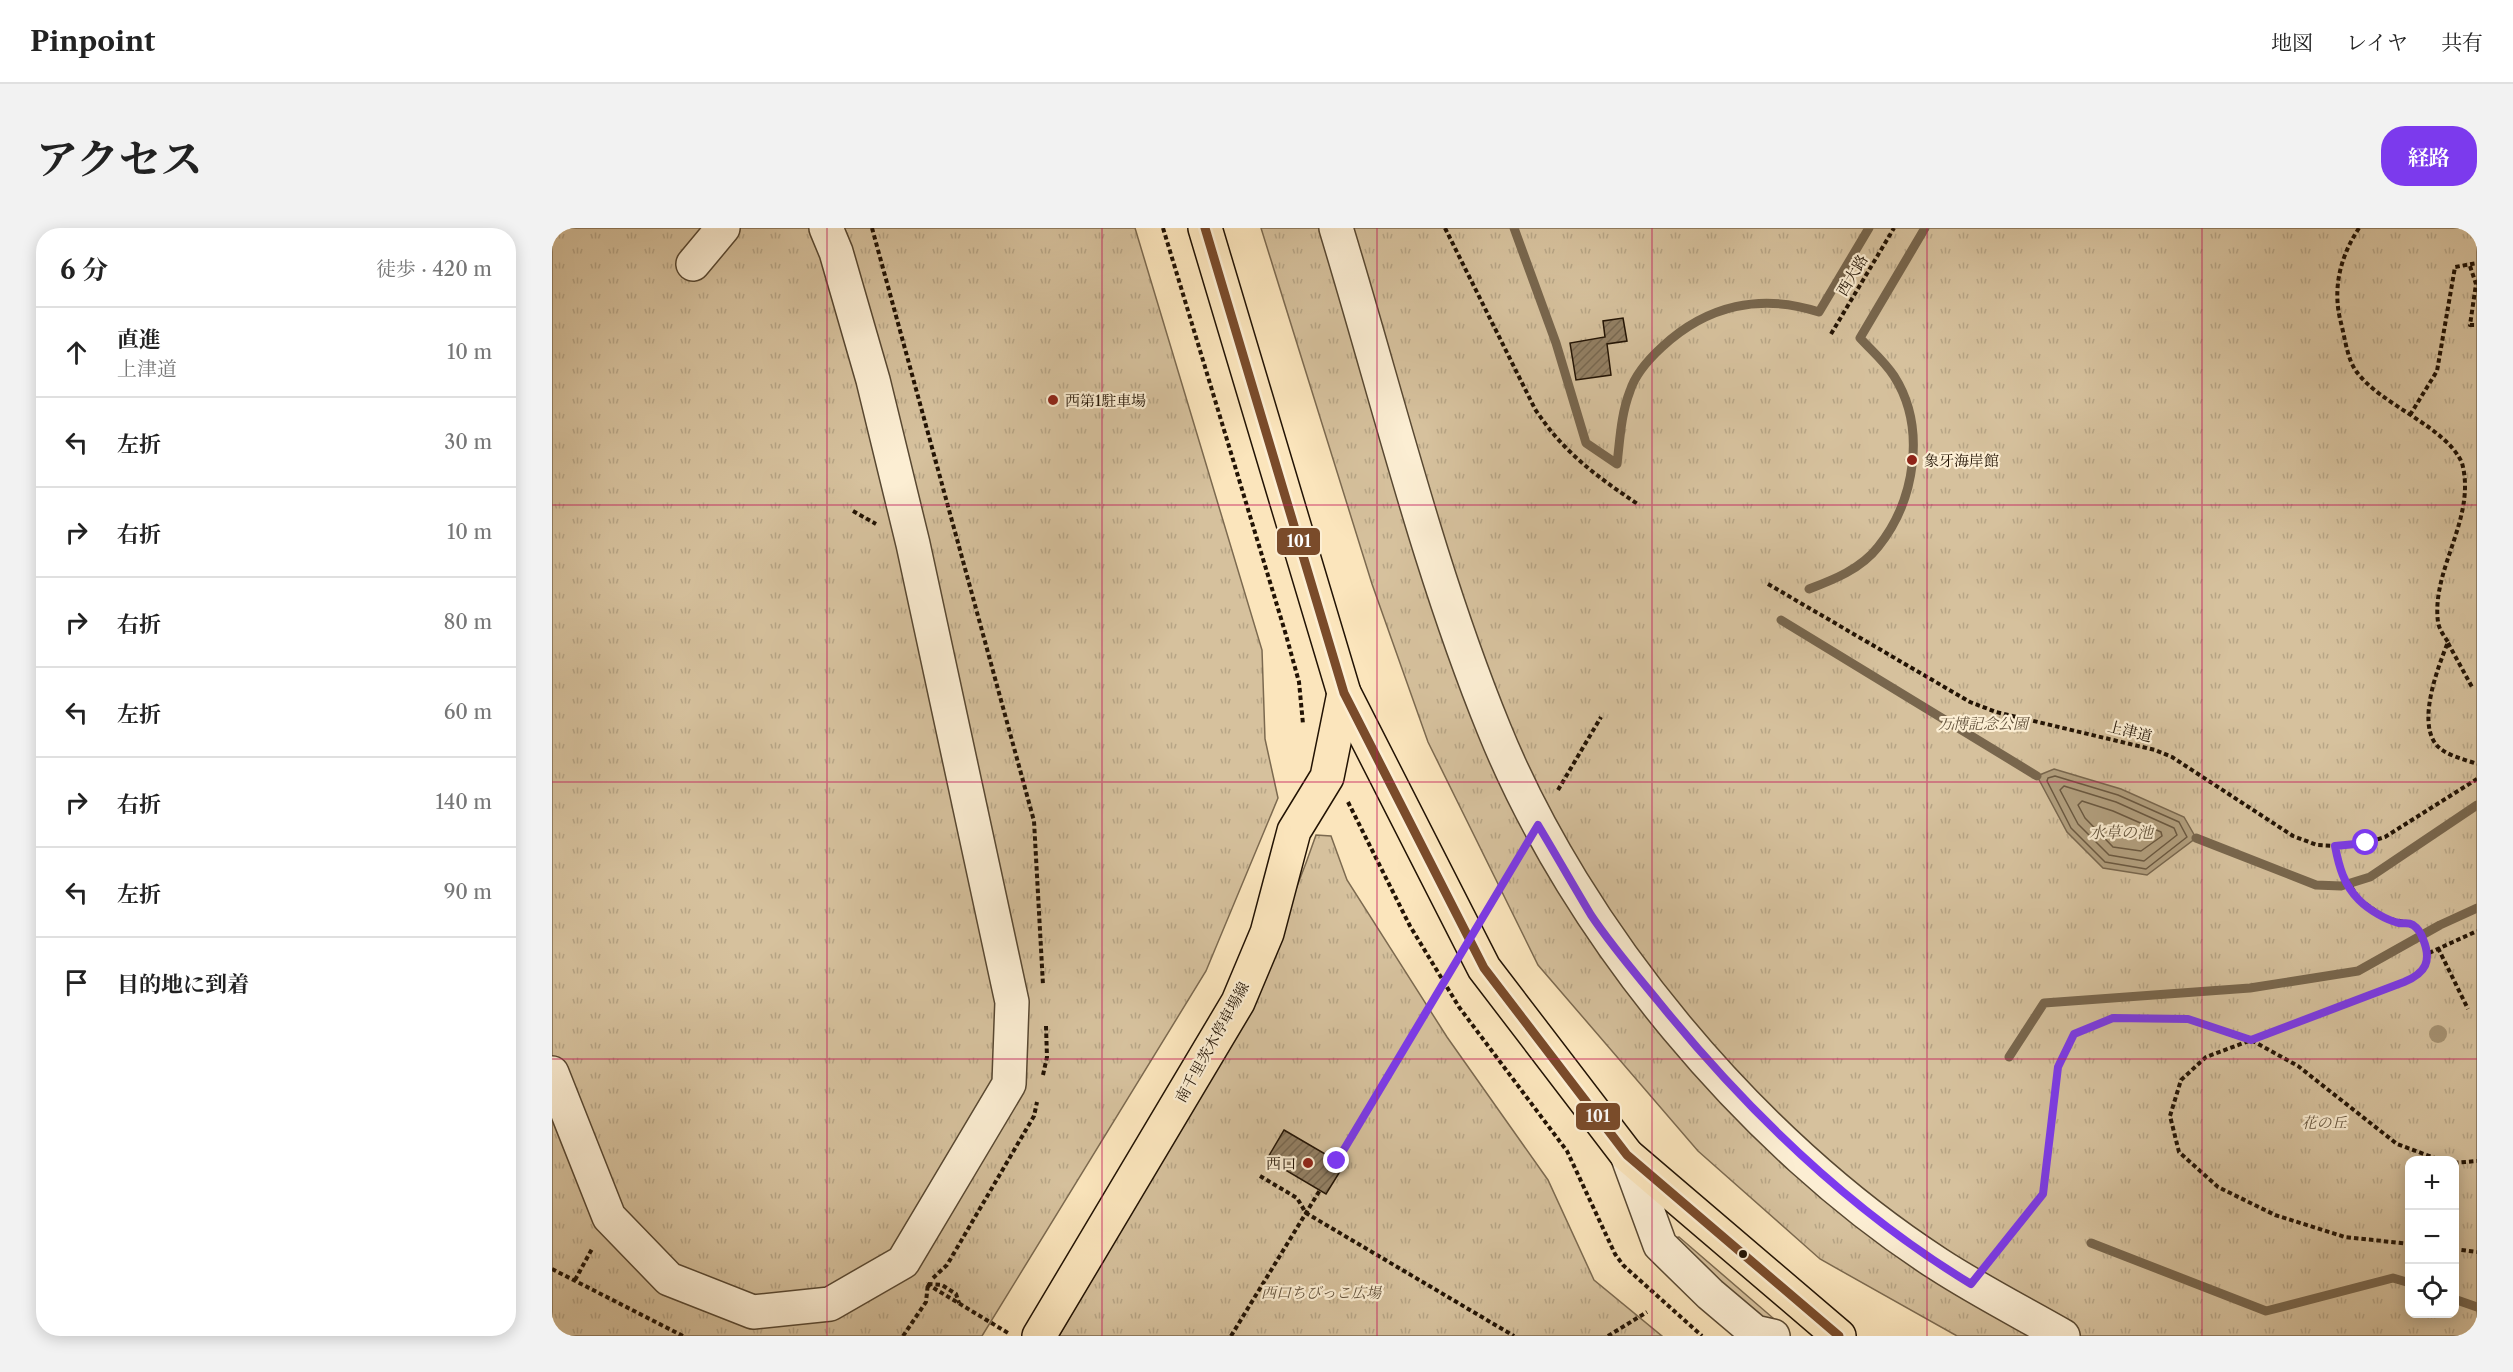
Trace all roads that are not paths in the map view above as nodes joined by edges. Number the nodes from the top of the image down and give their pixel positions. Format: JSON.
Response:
{"nodes":[{"id":1,"x":723,"y":228,"type":"edge"},
{"id":2,"x":826,"y":228,"type":"edge"},
{"id":3,"x":1205,"y":228,"type":"edge"},
{"id":4,"x":1336,"y":228,"type":"edge"},
{"id":5,"x":693,"y":264,"type":"dead end"},
{"id":6,"x":1344,"y":693,"type":"junction"},
{"id":7,"x":552,"y":1073,"type":"edge"},
{"id":8,"x":1627,"y":1155,"type":"junction"},
{"id":9,"x":1039,"y":1336,"type":"edge"},
{"id":10,"x":1773,"y":1336,"type":"edge"},
{"id":11,"x":1839,"y":1336,"type":"edge"},
{"id":12,"x":2063,"y":1336,"type":"edge"}],
"edges":[{"from":1,"to":5,"type":"street"},
{"from":2,"to":7,"type":"street"},
{"from":3,"to":6,"type":"main road"},
{"from":4,"to":12,"type":"street"},
{"from":6,"to":8,"type":"main road"},
{"from":6,"to":9,"type":"main road","name":"南千里茨木停車場線"},
{"from":8,"to":10,"type":"street"},
{"from":8,"to":11,"type":"main road"}]}
